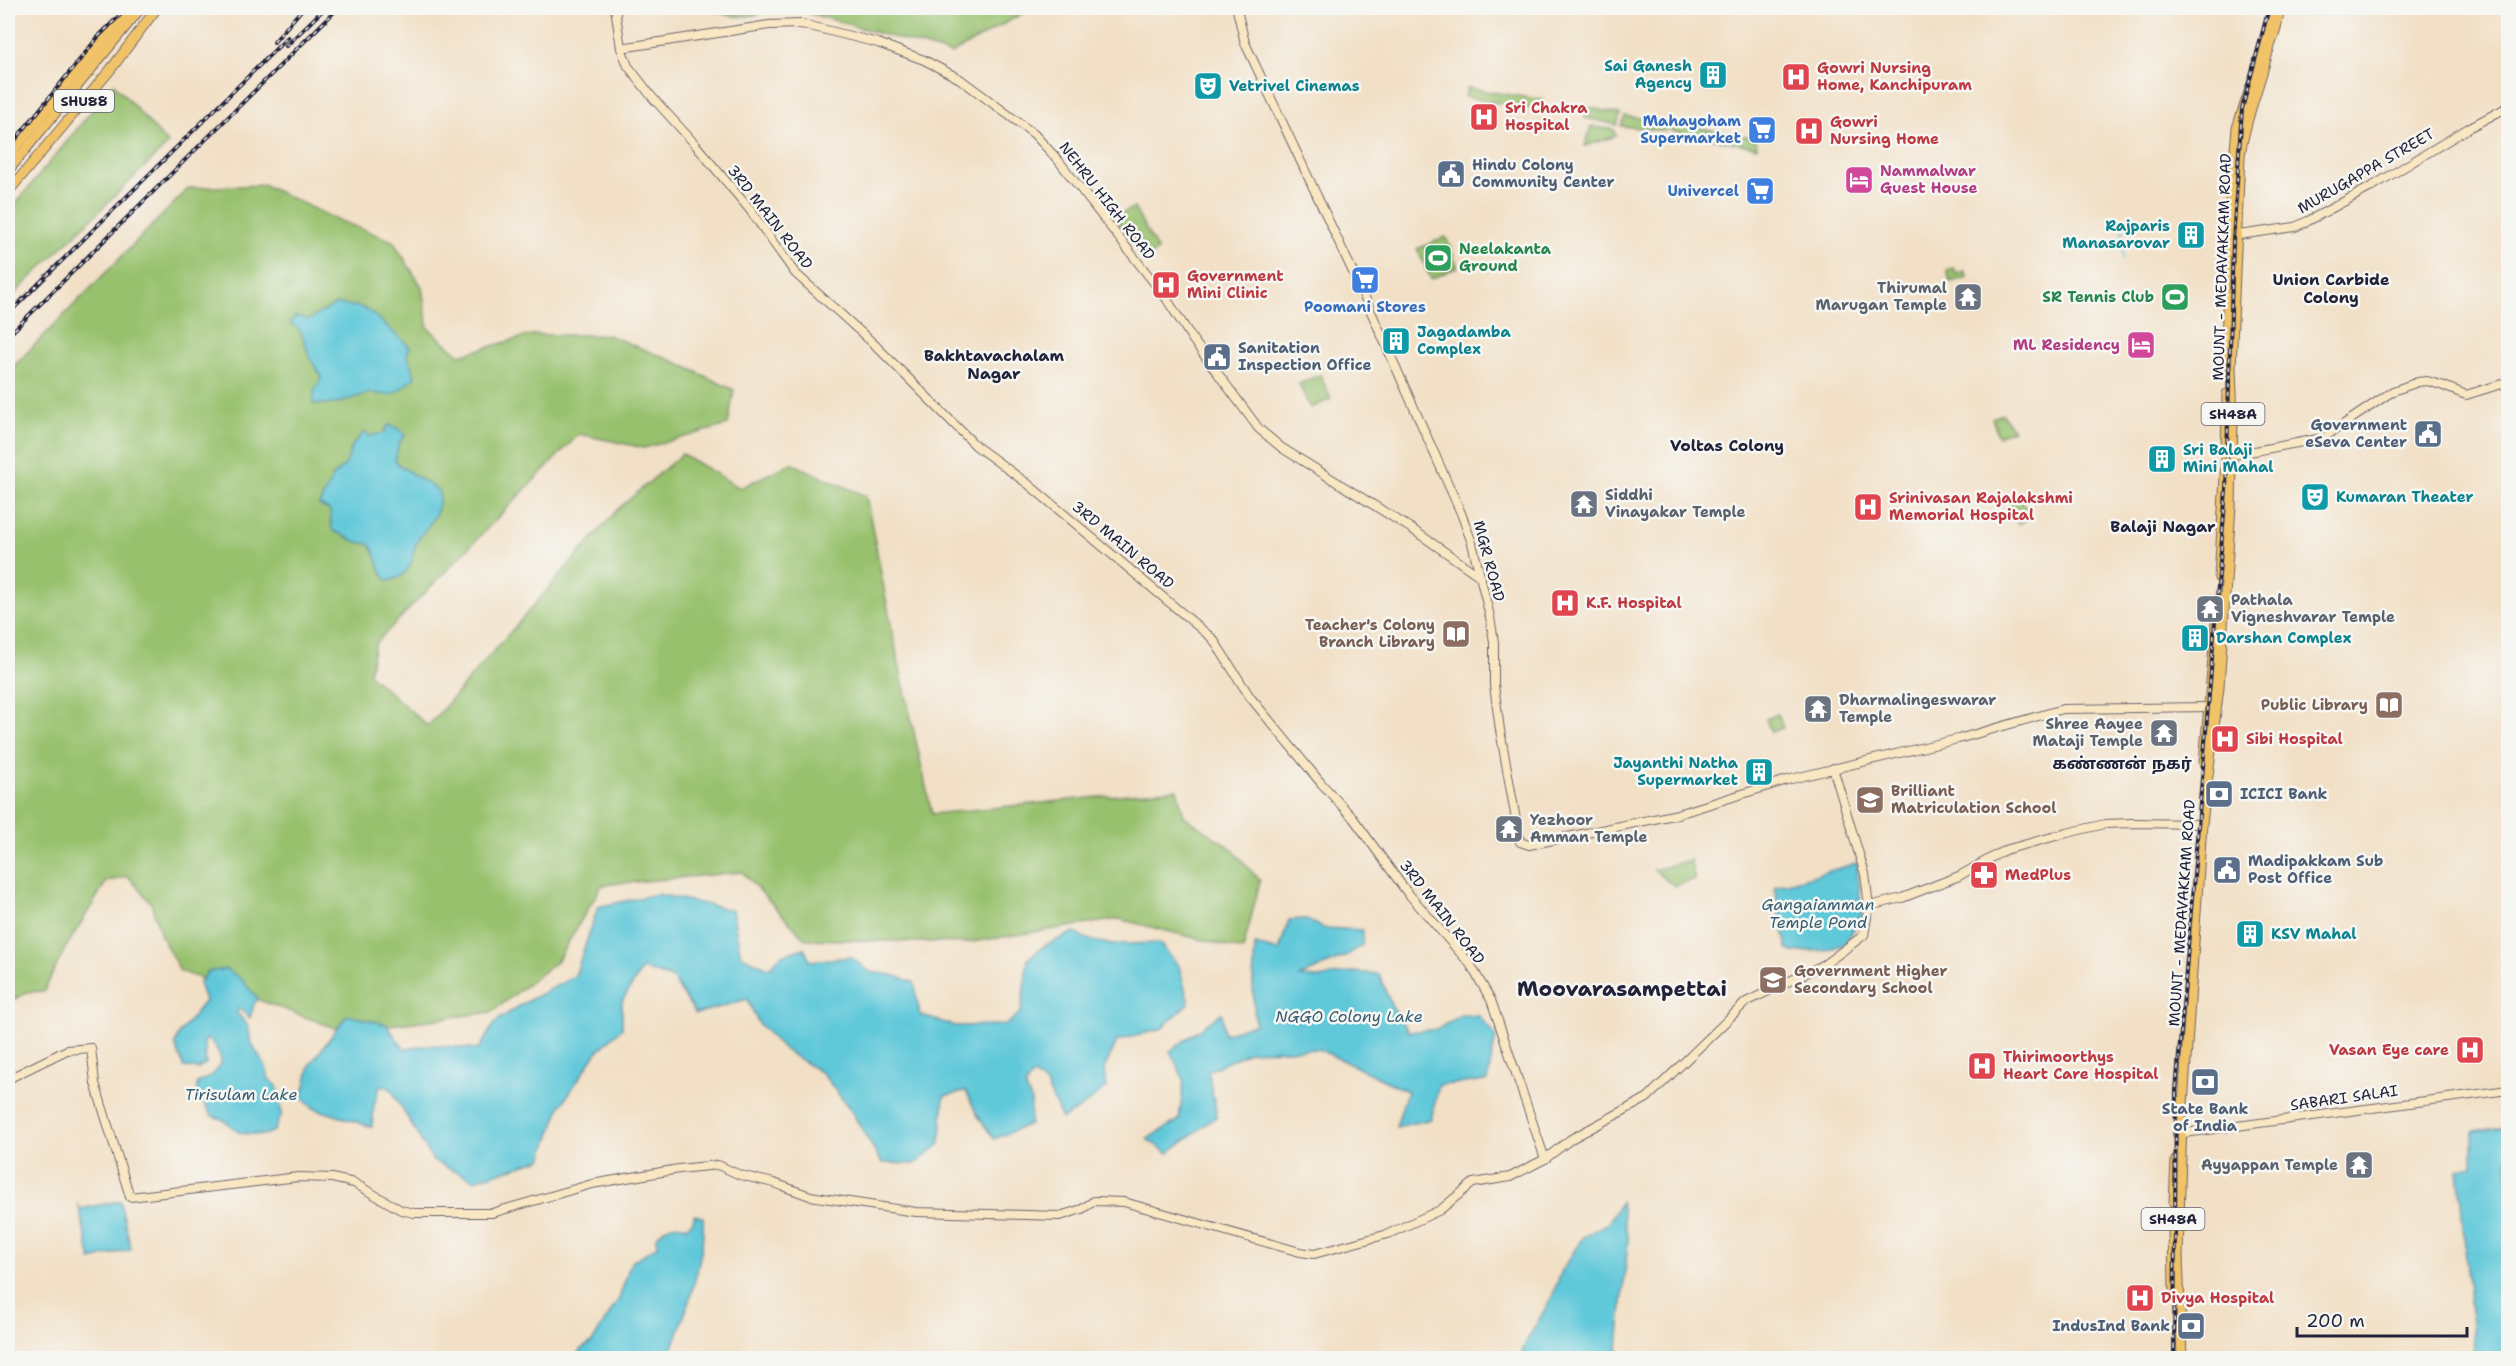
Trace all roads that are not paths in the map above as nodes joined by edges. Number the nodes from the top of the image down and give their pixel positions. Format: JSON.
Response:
{"nodes":[{"id":1,"x":158,"y":8,"type":"edge"},
{"id":2,"x":615,"y":8,"type":"edge"},
{"id":3,"x":2273,"y":8,"type":"edge"},
{"id":4,"x":2280,"y":8,"type":"edge"},
{"id":5,"x":1241,"y":9,"type":"edge"},
{"id":6,"x":140,"y":10,"type":"edge"},
{"id":7,"x":621,"y":48,"type":"junction"},
{"id":8,"x":2508,"y":107,"type":"edge"},
{"id":9,"x":8,"y":158,"type":"edge"},
{"id":10,"x":8,"y":171,"type":"edge"},
{"id":11,"x":8,"y":192,"type":"edge"},
{"id":12,"x":2233,"y":236,"type":"junction"},
{"id":13,"x":2508,"y":382,"type":"edge"},
{"id":14,"x":2229,"y":456,"type":"junction"},
{"id":15,"x":1481,"y":577,"type":"junction"},
{"id":16,"x":2210,"y":707,"type":"junction"},
{"id":17,"x":1833,"y":768,"type":"junction"},
{"id":18,"x":2200,"y":824,"type":"junction"},
{"id":19,"x":1869,"y":906,"type":"junction"},
{"id":20,"x":8,"y":1079,"type":"edge"},
{"id":21,"x":2508,"y":1090,"type":"edge"},
{"id":22,"x":2180,"y":1134,"type":"junction"},
{"id":23,"x":1545,"y":1159,"type":"junction"},
{"id":24,"x":2181,"y":1359,"type":"edge"}],
"edges":[{"from":1,"to":11,"type":"main road","number":"SHU88"},
{"from":2,"to":7,"type":"street","name":"3RD MAIN ROAD"},
{"from":3,"to":12,"type":"main road","name":"MOUNT - MEDAVAKKAM ROAD","number":"SH48A"},
{"from":4,"to":12,"type":"main road","name":"MOUNT - MEDAVAKKAM ROAD","number":"SH48A"},
{"from":5,"to":15,"type":"street","name":"MGR ROAD"},
{"from":6,"to":9,"type":"main road"},
{"from":6,"to":10,"type":"main road","number":"SHU88"},
{"from":7,"to":15,"type":"street","name":"NEHRU HIGH ROAD"},
{"from":7,"to":23,"type":"street","name":"3RD MAIN ROAD"},
{"from":8,"to":12,"type":"street","name":"MURUGAPPA STREET"},
{"from":12,"to":14,"type":"main road","name":"MOUNT - MEDAVAKKAM ROAD","number":"SH48A"},
{"from":13,"to":14,"type":"street"},
{"from":14,"to":16,"type":"main road","name":"MOUNT - MEDAVAKKAM ROAD","number":"SH48A"},
{"from":14,"to":18,"type":"main road","name":"MOUNT - MEDAVAKKAM ROAD","number":"SH48A"},
{"from":15,"to":17,"type":"street","name":"MGR ROAD"},
{"from":16,"to":17,"type":"street"},
{"from":16,"to":18,"type":"main road","name":"MOUNT - MEDAVAKKAM ROAD","number":"SH48A"},
{"from":17,"to":19,"type":"street"},
{"from":18,"to":19,"type":"street"},
{"from":18,"to":22,"type":"main road","name":"MOUNT - MEDAVAKKAM ROAD","number":"SH48A"},
{"from":19,"to":23,"type":"street"},
{"from":20,"to":23,"type":"street"},
{"from":21,"to":22,"type":"street","name":"SABARI SALAI"},
{"from":22,"to":24,"type":"main road","name":"MOUNT - MEDAVAKKAM ROAD","number":"SH48A"}]}
